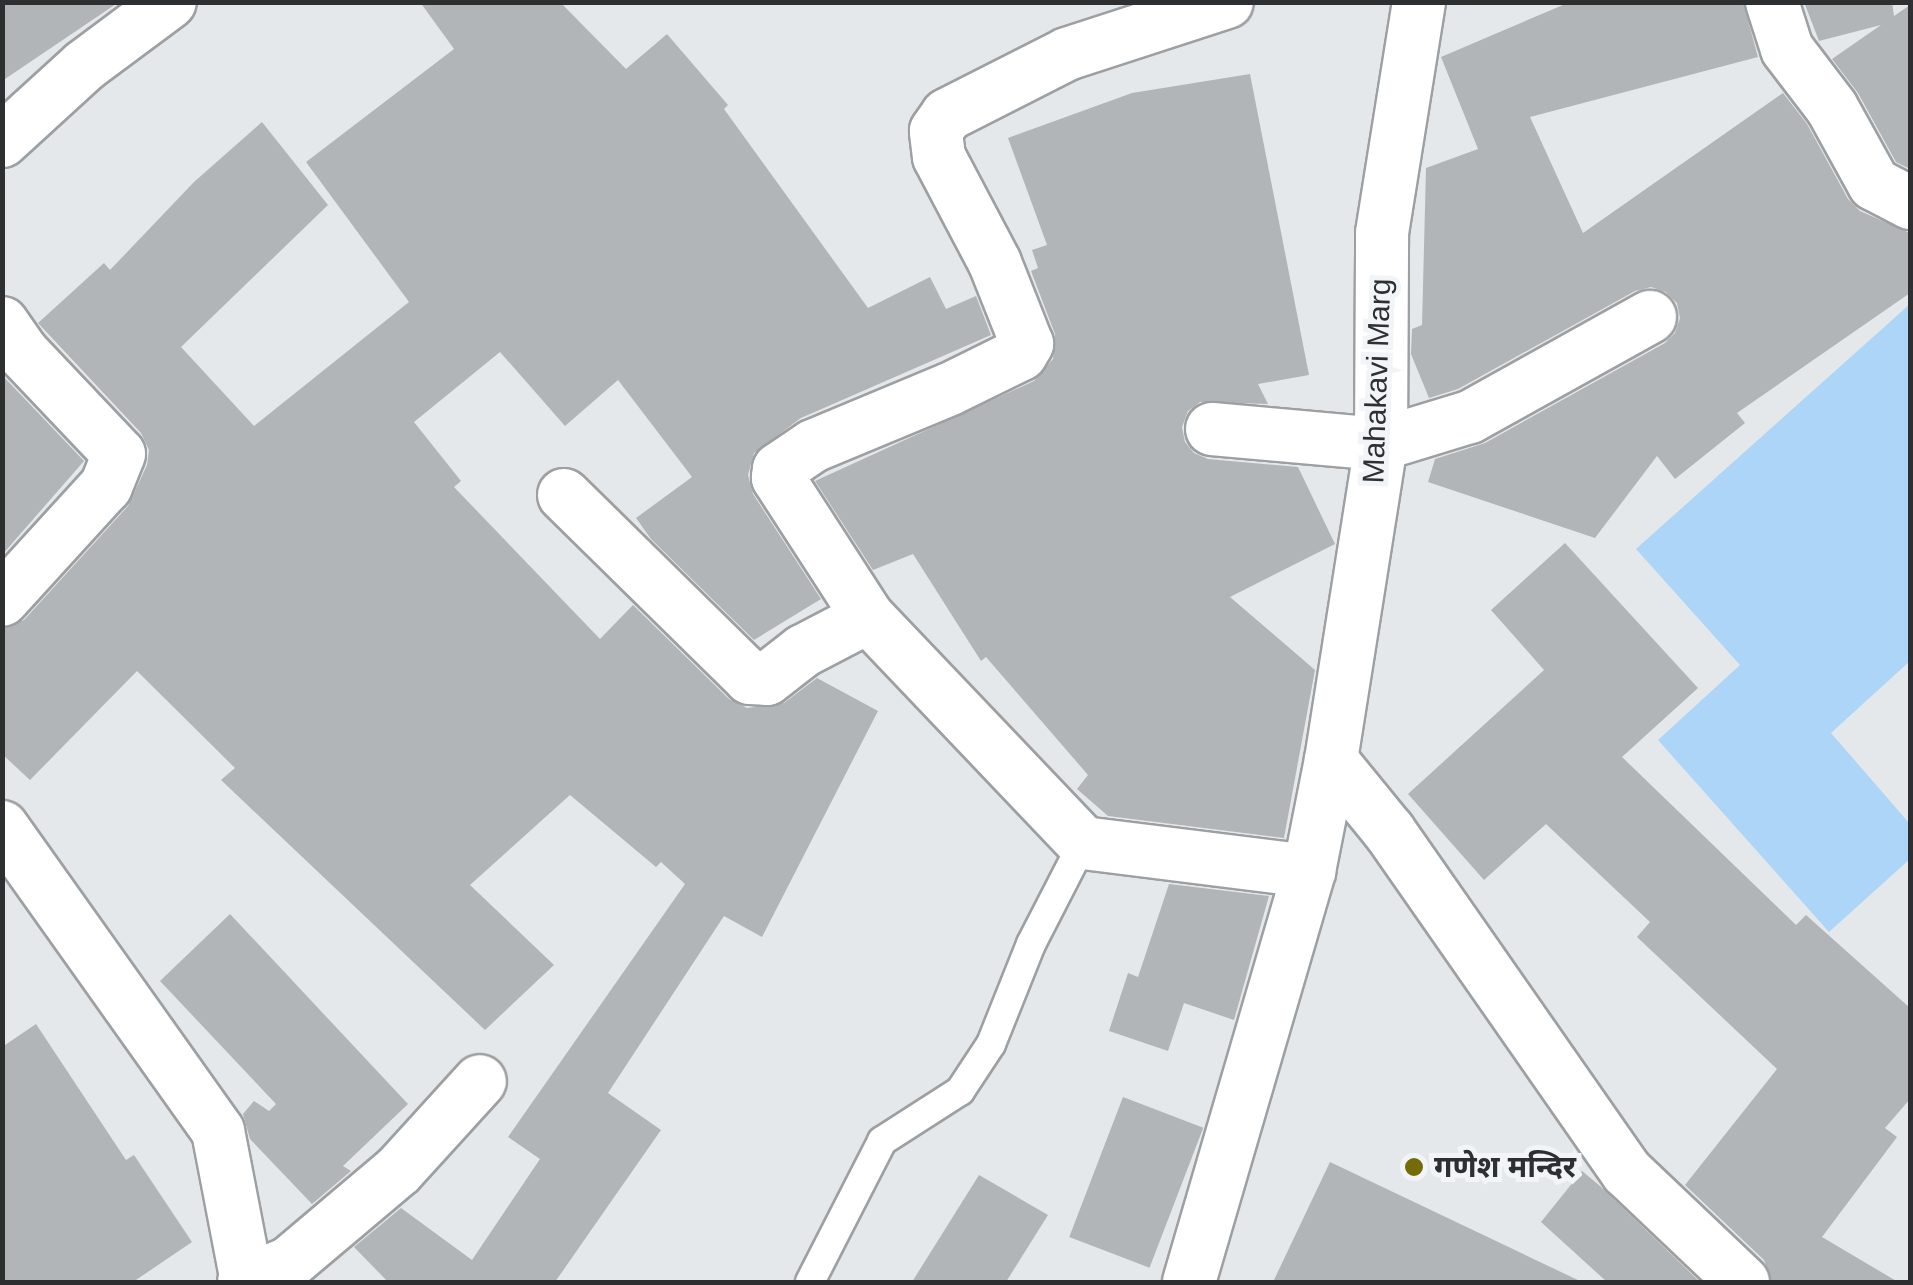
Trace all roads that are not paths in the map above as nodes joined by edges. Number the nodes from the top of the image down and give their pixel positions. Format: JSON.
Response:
{"nodes":[{"id":1,"x":170,"y":2,"type":"edge"},
{"id":2,"x":1227,"y":2,"type":"edge"},
{"id":3,"x":1419,"y":2,"type":"edge"},
{"id":4,"x":1772,"y":2,"type":"edge"},
{"id":5,"x":2,"y":141,"type":"edge"},
{"id":6,"x":1910,"y":202,"type":"edge"},
{"id":7,"x":1650,"y":317,"type":"dead end"},
{"id":8,"x":2,"y":323,"type":"edge"},
{"id":9,"x":1212,"y":429,"type":"dead end"},
{"id":10,"x":1381,"y":444,"type":"junction"},
{"id":11,"x":564,"y":494,"type":"dead end"},
{"id":12,"x":2,"y":600,"type":"edge"},
{"id":13,"x":868,"y":617,"type":"junction"},
{"id":14,"x":1330,"y":760,"type":"junction"},
{"id":15,"x":2,"y":827,"type":"edge"},
{"id":16,"x":1084,"y":843,"type":"junction"},
{"id":17,"x":1309,"y":871,"type":"junction"},
{"id":18,"x":480,"y":1081,"type":"dead end"},
{"id":19,"x":245,"y":1282,"type":"edge"},
{"id":20,"x":810,"y":1282,"type":"edge"},
{"id":21,"x":1189,"y":1282,"type":"edge"},
{"id":22,"x":1743,"y":1282,"type":"edge"}],
"edges":[{"from":1,"to":5,"type":"street"},
{"from":2,"to":13,"type":"street"},
{"from":3,"to":10,"type":"street","name":"Mahakavi Marg"},
{"from":4,"to":6,"type":"street"},
{"from":7,"to":10,"type":"street"},
{"from":8,"to":12,"type":"street"},
{"from":9,"to":10,"type":"street"},
{"from":10,"to":14,"type":"street","name":"Mahakavi Marg"},
{"from":11,"to":13,"type":"street"},
{"from":13,"to":16,"type":"street"},
{"from":14,"to":17,"type":"street","name":"Mahakavi Marg"},
{"from":14,"to":22,"type":"street"},
{"from":15,"to":19,"type":"street"},
{"from":16,"to":17,"type":"street"},
{"from":16,"to":20,"type":"lane"},
{"from":17,"to":21,"type":"street","name":"Mahakavi Marg"},
{"from":18,"to":19,"type":"street"}]}
